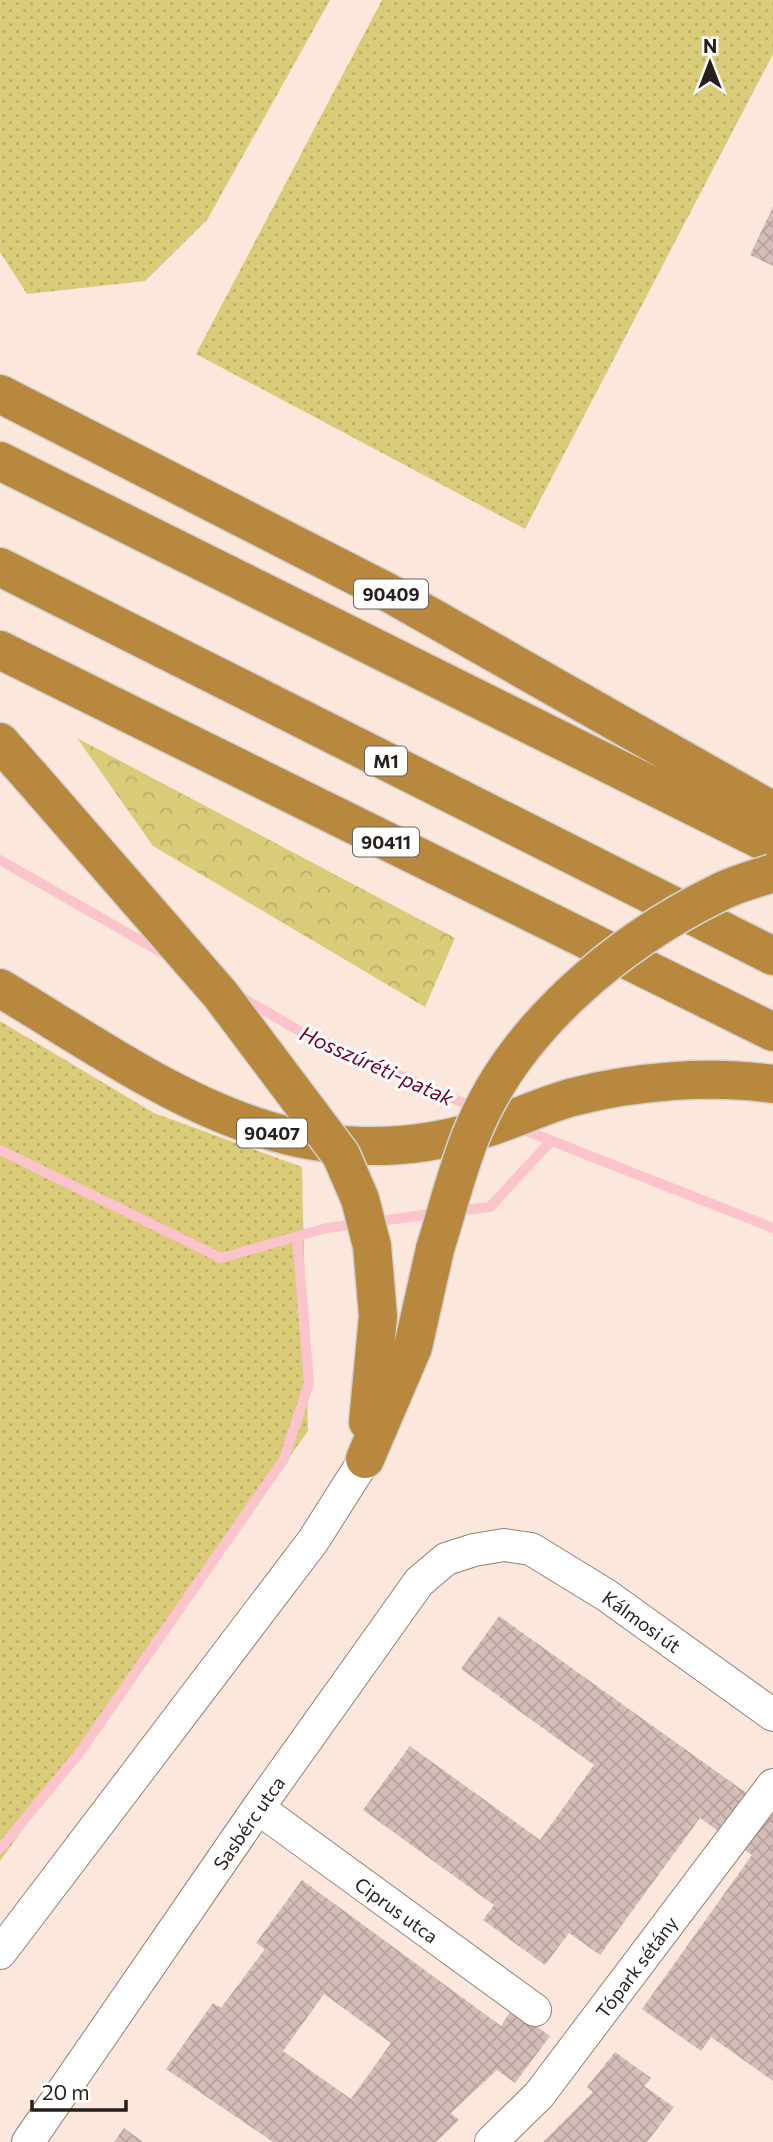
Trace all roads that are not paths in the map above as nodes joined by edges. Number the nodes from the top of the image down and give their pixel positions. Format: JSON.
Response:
{"nodes":[{"id":1,"x":0,"y":394,"type":"edge"},
{"id":2,"x":0,"y":461,"type":"edge"},
{"id":3,"x":0,"y":567,"type":"edge"},
{"id":4,"x":0,"y":650,"type":"edge"},
{"id":5,"x":0,"y":742,"type":"edge"},
{"id":6,"x":773,"y":811,"type":"edge"},
{"id":7,"x":773,"y":846,"type":"edge"},
{"id":8,"x":773,"y":873,"type":"edge"},
{"id":9,"x":773,"y":956,"type":"edge"},
{"id":10,"x":0,"y":988,"type":"edge"},
{"id":11,"x":773,"y":1032,"type":"edge"},
{"id":12,"x":773,"y":1084,"type":"edge"},
{"id":13,"x":365,"y":1459,"type":"junction"},
{"id":14,"x":504,"y":1545,"type":"joint"},
{"id":15,"x":773,"y":1715,"type":"edge"},
{"id":16,"x":773,"y":1785,"type":"edge"},
{"id":17,"x":258,"y":1808,"type":"junction"},
{"id":18,"x":0,"y":1954,"type":"edge"},
{"id":19,"x":535,"y":2010,"type":"dead end"},
{"id":20,"x":28,"y":2142,"type":"edge"},
{"id":21,"x":491,"y":2142,"type":"edge"}],
"edges":[{"from":1,"to":6,"type":"highway","number":"90409"},
{"from":2,"to":7,"type":"highway"},
{"from":3,"to":9,"type":"highway","number":"M1"},
{"from":4,"to":11,"type":"highway","number":"90411"},
{"from":5,"to":13,"type":"highway","bridge":true},
{"from":8,"to":13,"type":"highway","bridge":true},
{"from":10,"to":12,"type":"highway","number":"90407"},
{"from":13,"to":18,"type":"street"},
{"from":14,"to":15,"type":"street","name":"Kálmosi út"},
{"from":14,"to":17,"type":"street","name":"Sasbérc utca"},
{"from":16,"to":21,"type":"street","name":"Tópark sétány"},
{"from":17,"to":19,"type":"street","name":"Ciprus utca"},
{"from":17,"to":20,"type":"street","name":"Sasbérc utca"}]}
